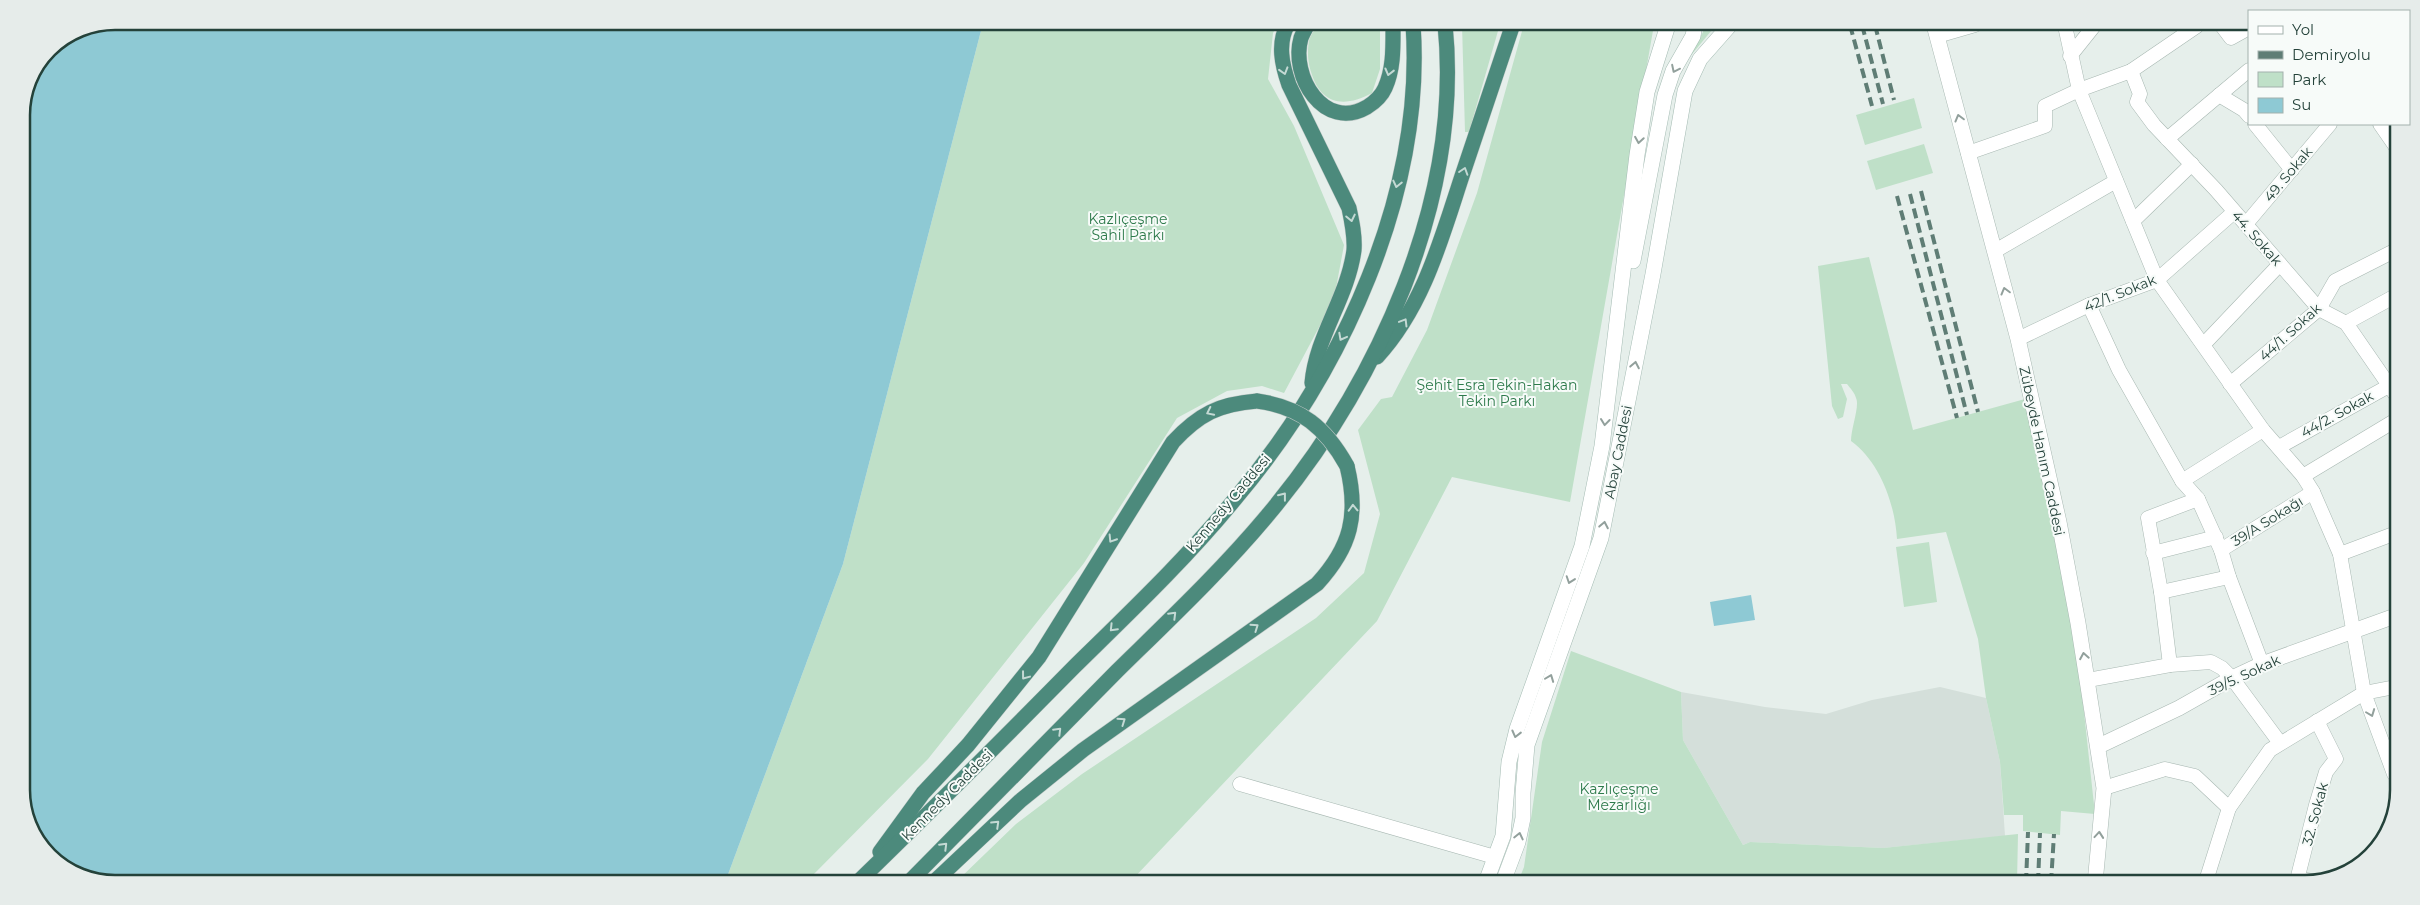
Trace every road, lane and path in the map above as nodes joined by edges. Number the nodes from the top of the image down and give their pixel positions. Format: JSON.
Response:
{"nodes":[{"id":1,"x":1285,"y":30,"type":"edge"},
{"id":2,"x":1305,"y":30,"type":"edge"},
{"id":3,"x":1393,"y":30,"type":"edge"},
{"id":4,"x":1413,"y":30,"type":"edge"},
{"id":5,"x":1445,"y":30,"type":"edge"},
{"id":6,"x":1511,"y":30,"type":"edge"},
{"id":7,"x":1666,"y":30,"type":"edge"},
{"id":8,"x":1694,"y":30,"type":"edge"},
{"id":9,"x":1726,"y":30,"type":"edge"},
{"id":10,"x":1936,"y":30,"type":"edge"},
{"id":11,"x":2066,"y":30,"type":"edge"},
{"id":12,"x":2091,"y":30,"type":"edge"},
{"id":13,"x":2191,"y":30,"type":"edge"},
{"id":14,"x":2225,"y":30,"type":"edge"},
{"id":15,"x":2248,"y":30,"type":"edge"},
{"id":16,"x":2070,"y":56,"type":"junction"},
{"id":17,"x":2131,"y":71,"type":"junction"},
{"id":18,"x":2248,"y":71,"type":"edge"},
{"id":19,"x":2079,"y":90,"type":"junction"},
{"id":20,"x":2220,"y":95,"type":"junction"},
{"id":21,"x":2248,"y":115,"type":"edge"},
{"id":22,"x":2256,"y":125,"type":"edge"},
{"id":23,"x":2329,"y":125,"type":"edge"},
{"id":24,"x":2381,"y":125,"type":"edge"},
{"id":25,"x":2390,"y":138,"type":"edge"},
{"id":26,"x":2167,"y":139,"type":"junction"},
{"id":27,"x":1968,"y":153,"type":"junction"},
{"id":28,"x":2192,"y":164,"type":"junction"},
{"id":29,"x":2292,"y":170,"type":"junction"},
{"id":30,"x":2116,"y":181,"type":"junction"},
{"id":31,"x":2234,"y":212,"type":"junction"},
{"id":32,"x":2133,"y":221,"type":"junction"},
{"id":33,"x":2246,"y":224,"type":"junction"},
{"id":34,"x":1994,"y":251,"type":"junction"},
{"id":35,"x":2390,"y":252,"type":"edge"},
{"id":36,"x":2280,"y":264,"type":"junction"},
{"id":37,"x":2157,"y":280,"type":"junction"},
{"id":38,"x":2390,"y":299,"type":"edge"},
{"id":39,"x":2089,"y":305,"type":"junction"},
{"id":40,"x":2319,"y":309,"type":"junction"},
{"id":41,"x":1618,"y":322,"type":"junction"},
{"id":42,"x":2346,"y":323,"type":"junction"},
{"id":43,"x":2018,"y":338,"type":"junction"},
{"id":44,"x":2204,"y":344,"type":"junction"},
{"id":45,"x":1362,"y":373,"type":"junction"},
{"id":46,"x":2390,"y":383,"type":"edge"},
{"id":47,"x":2230,"y":384,"type":"junction"},
{"id":48,"x":2390,"y":390,"type":"edge"},
{"id":49,"x":1311,"y":394,"type":"junction"},
{"id":50,"x":2390,"y":424,"type":"edge"},
{"id":51,"x":2263,"y":430,"type":"junction"},
{"id":52,"x":2278,"y":447,"type":"junction"},
{"id":53,"x":2303,"y":476,"type":"junction"},
{"id":54,"x":2182,"y":481,"type":"junction"},
{"id":55,"x":2313,"y":492,"type":"junction"},
{"id":56,"x":2198,"y":499,"type":"junction"},
{"id":57,"x":2390,"y":535,"type":"edge"},
{"id":58,"x":2219,"y":543,"type":"junction"},
{"id":59,"x":2153,"y":553,"type":"junction"},
{"id":60,"x":2340,"y":554,"type":"junction"},
{"id":61,"x":2229,"y":577,"type":"junction"},
{"id":62,"x":2161,"y":592,"type":"junction"},
{"id":63,"x":2390,"y":618,"type":"edge"},
{"id":64,"x":2355,"y":631,"type":"junction"},
{"id":65,"x":2262,"y":664,"type":"junction"},
{"id":66,"x":2170,"y":665,"type":"junction"},
{"id":67,"x":2232,"y":678,"type":"junction"},
{"id":68,"x":2088,"y":680,"type":"junction"},
{"id":69,"x":2390,"y":689,"type":"edge"},
{"id":70,"x":2364,"y":693,"type":"junction"},
{"id":71,"x":2317,"y":721,"type":"junction"},
{"id":72,"x":2280,"y":743,"type":"junction"},
{"id":73,"x":2099,"y":746,"type":"junction"},
{"id":74,"x":2390,"y":763,"type":"edge"},
{"id":75,"x":1240,"y":784,"type":"dead end"},
{"id":76,"x":2104,"y":788,"type":"junction"},
{"id":77,"x":2229,"y":808,"type":"junction"},
{"id":78,"x":1495,"y":857,"type":"junction"},
{"id":79,"x":864,"y":875,"type":"edge"},
{"id":80,"x":865,"y":875,"type":"edge"},
{"id":81,"x":916,"y":875,"type":"edge"},
{"id":82,"x":941,"y":875,"type":"edge"},
{"id":83,"x":1489,"y":875,"type":"edge"},
{"id":84,"x":1506,"y":875,"type":"edge"},
{"id":85,"x":2096,"y":875,"type":"edge"},
{"id":86,"x":2208,"y":875,"type":"edge"},
{"id":87,"x":2298,"y":875,"type":"edge"}],
"edges":[{"from":1,"to":49,"type":"highway","one_way":true},
{"from":3,"to":2,"type":"highway","one_way":true},
{"from":4,"to":49,"type":"highway","name":"Kennedy Caddesi","one_way":true},
{"from":5,"to":45,"type":"highway"},
{"from":45,"to":6,"type":"highway","one_way":true},
{"from":7,"to":41,"type":"main road","name":"Abay Caddesi","one_way":true},
{"from":8,"to":41,"type":"main road","one_way":true},
{"from":84,"to":9,"type":"main road","name":"Abay Caddesi","one_way":true},
{"from":27,"to":10,"type":"main road","name":"Zübeyde Hanım Caddesi","one_way":true},
{"from":11,"to":16,"type":"street"},
{"from":12,"to":16,"type":"street"},
{"from":13,"to":17,"type":"street"},
{"from":14,"to":15,"type":"street"},
{"from":16,"to":19,"type":"street"},
{"from":17,"to":19,"type":"street"},
{"from":17,"to":26,"type":"street","name":"44. Sokak"},
{"from":18,"to":20,"type":"street"},
{"from":19,"to":27,"type":"street"},
{"from":19,"to":30,"type":"street"},
{"from":20,"to":21,"type":"street"},
{"from":20,"to":26,"type":"street"},
{"from":22,"to":29,"type":"street"},
{"from":23,"to":29,"type":"street","name":"49. Sokak"},
{"from":24,"to":25,"type":"street"},
{"from":26,"to":28,"type":"street","name":"44. Sokak"},
{"from":27,"to":34,"type":"main road","name":"Zübeyde Hanım Caddesi"},
{"from":28,"to":31,"type":"street","name":"44. Sokak"},
{"from":28,"to":32,"type":"street"},
{"from":29,"to":33,"type":"street","name":"49. Sokak"},
{"from":30,"to":32,"type":"street"},
{"from":30,"to":34,"type":"street"},
{"from":31,"to":33,"type":"street","name":"44. Sokak"},
{"from":31,"to":37,"type":"street","name":"42/1. Sokak"},
{"from":32,"to":37,"type":"street"},
{"from":33,"to":36,"type":"street","name":"44. Sokak"},
{"from":43,"to":34,"type":"main road","name":"Zübeyde Hanım Caddesi","one_way":true},
{"from":35,"to":40,"type":"street","name":"44/1. Sokak"},
{"from":36,"to":40,"type":"street","name":"44. Sokak"},
{"from":36,"to":44,"type":"street"},
{"from":37,"to":39,"type":"street","name":"42/1. Sokak"},
{"from":37,"to":44,"type":"street"},
{"from":38,"to":42,"type":"street"},
{"from":39,"to":43,"type":"street","name":"42/1. Sokak"},
{"from":39,"to":54,"type":"street"},
{"from":40,"to":42,"type":"street","name":"44. Sokak"},
{"from":40,"to":47,"type":"street","name":"44/1. Sokak"},
{"from":41,"to":78,"type":"main road","name":"Abay Caddesi","one_way":true},
{"from":42,"to":46,"type":"street","name":"44. Sokak"},
{"from":68,"to":43,"type":"main road","name":"Zübeyde Hanım Caddesi","one_way":true},
{"from":44,"to":47,"type":"street"},
{"from":81,"to":45,"type":"highway","one_way":true},
{"from":47,"to":51,"type":"street"},
{"from":48,"to":52,"type":"street","name":"44/2. Sokak"},
{"from":49,"to":80,"type":"highway","name":"Kennedy Caddesi","one_way":true},
{"from":50,"to":53,"type":"street"},
{"from":51,"to":52,"type":"street"},
{"from":51,"to":54,"type":"street"},
{"from":52,"to":53,"type":"street"},
{"from":53,"to":55,"type":"street"},
{"from":54,"to":56,"type":"street"},
{"from":55,"to":58,"type":"street","name":"39/A Sokağı"},
{"from":55,"to":60,"type":"street"},
{"from":56,"to":58,"type":"street"},
{"from":56,"to":59,"type":"street"},
{"from":57,"to":60,"type":"street"},
{"from":58,"to":59,"type":"street","name":"39/A Sokağı"},
{"from":58,"to":61,"type":"street"},
{"from":59,"to":62,"type":"street"},
{"from":60,"to":64,"type":"street"},
{"from":61,"to":62,"type":"street"},
{"from":61,"to":65,"type":"street"},
{"from":62,"to":66,"type":"street"},
{"from":63,"to":64,"type":"main road","name":"39/5. Sokak"},
{"from":64,"to":65,"type":"main road","name":"39/5. Sokak"},
{"from":64,"to":70,"type":"street"},
{"from":65,"to":67,"type":"main road","name":"39/5. Sokak"},
{"from":66,"to":67,"type":"street"},
{"from":66,"to":68,"type":"street"},
{"from":67,"to":72,"type":"street"},
{"from":67,"to":73,"type":"main road","name":"39/5. Sokak"},
{"from":68,"to":73,"type":"main road","name":"Zübeyde Hanım Caddesi"},
{"from":69,"to":70,"type":"street"},
{"from":70,"to":71,"type":"street"},
{"from":70,"to":74,"type":"street","one_way":true},
{"from":71,"to":72,"type":"street"},
{"from":71,"to":87,"type":"street","name":"32. Sokak"},
{"from":72,"to":77,"type":"street"},
{"from":73,"to":76,"type":"main road","name":"Zübeyde Hanım Caddesi"},
{"from":75,"to":78,"type":"street"},
{"from":76,"to":77,"type":"street"},
{"from":85,"to":76,"type":"main road","name":"Zübeyde Hanım Caddesi","one_way":true},
{"from":77,"to":86,"type":"street"},
{"from":78,"to":83,"type":"main road","name":"Abay Caddesi"},
{"from":82,"to":79,"type":"highway","one_way":true,"bridge":true}]}
